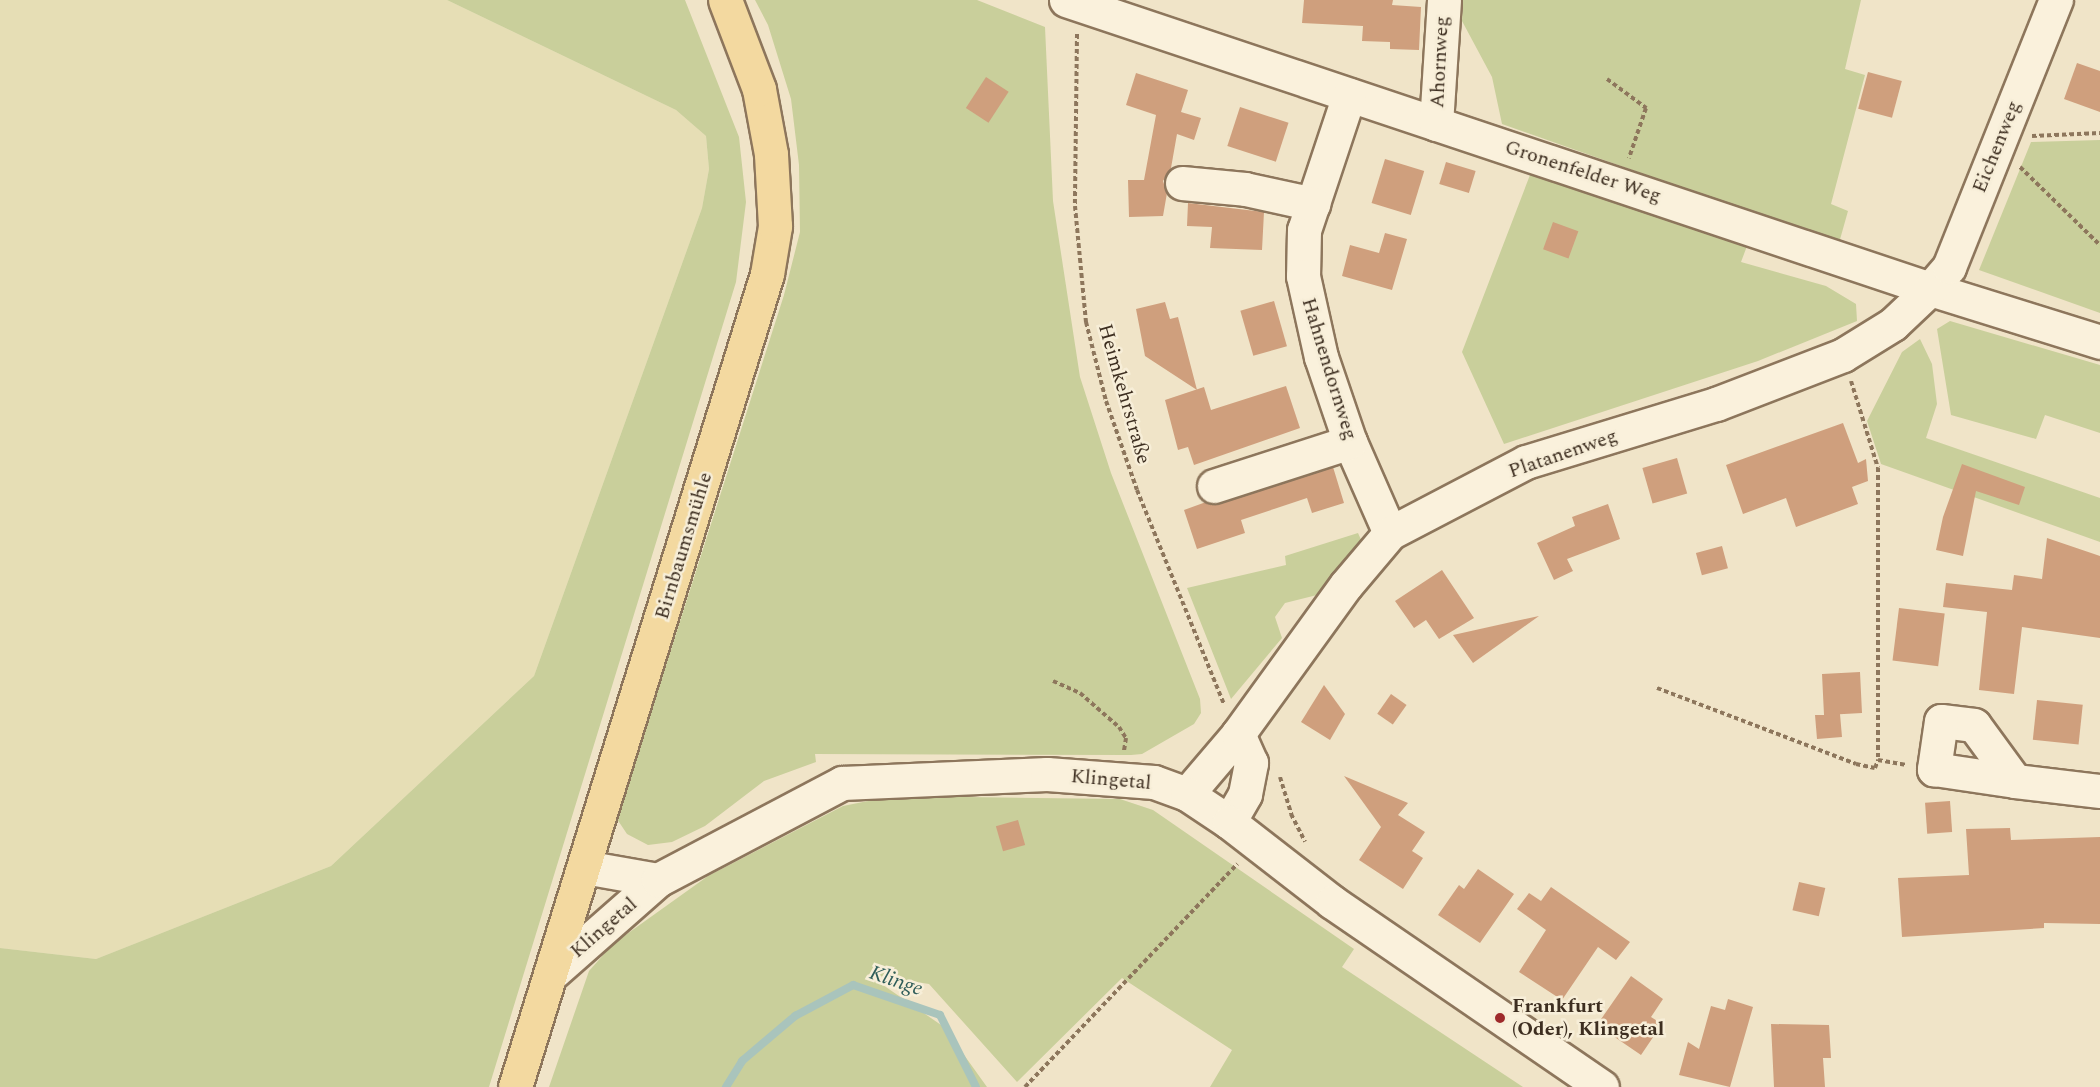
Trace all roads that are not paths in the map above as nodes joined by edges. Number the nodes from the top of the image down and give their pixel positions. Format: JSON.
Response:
{"nodes":[{"id":1,"x":725,"y":0,"type":"edge"},
{"id":2,"x":1443,"y":0,"type":"edge"},
{"id":3,"x":2056,"y":0,"type":"edge"},
{"id":4,"x":1074,"y":2,"type":"edge"},
{"id":5,"x":1349,"y":95,"type":"junction"},
{"id":6,"x":1436,"y":124,"type":"junction"},
{"id":7,"x":1182,"y":183,"type":"dead end"},
{"id":8,"x":1313,"y":204,"type":"junction"},
{"id":9,"x":1930,"y":290,"type":"junction"},
{"id":10,"x":2100,"y":342,"type":"edge"},
{"id":11,"x":1350,"y":442,"type":"junction"},
{"id":12,"x":1214,"y":486,"type":"dead end"},
{"id":13,"x":1390,"y":533,"type":"junction"},
{"id":14,"x":1238,"y":734,"type":"junction"},
{"id":15,"x":2015,"y":781,"type":"junction"},
{"id":16,"x":2100,"y":791,"type":"edge"},
{"id":17,"x":1187,"y":794,"type":"junction"},
{"id":18,"x":1241,"y":832,"type":"junction"},
{"id":19,"x":584,"y":867,"type":"junction"},
{"id":20,"x":658,"y":880,"type":"junction"},
{"id":21,"x":550,"y":975,"type":"junction"},
{"id":22,"x":515,"y":1087,"type":"edge"},
{"id":23,"x":1602,"y":1087,"type":"edge"}],
"edges":[{"from":1,"to":19,"type":"main road","name":"Birnbaumsmühle"},
{"from":2,"to":6,"type":"street","name":"Ahornweg"},
{"from":3,"to":9,"type":"street","name":"Eichenweg"},
{"from":4,"to":5,"type":"street","name":"Gronenfelder Weg"},
{"from":5,"to":6,"type":"street","name":"Gronenfelder Weg"},
{"from":5,"to":8,"type":"street","name":"Hahnendornweg"},
{"from":6,"to":9,"type":"street","name":"Gronenfelder Weg"},
{"from":7,"to":8,"type":"street"},
{"from":8,"to":11,"type":"street","name":"Hahnendornweg"},
{"from":9,"to":10,"type":"street","name":"Gronenfelder Weg"},
{"from":9,"to":13,"type":"street","name":"Platanenweg"},
{"from":11,"to":12,"type":"street"},
{"from":11,"to":13,"type":"street","name":"Hahnendornweg"},
{"from":13,"to":14,"type":"street","name":"Platanenweg"},
{"from":14,"to":17,"type":"street","name":"Platanenweg"},
{"from":14,"to":18,"type":"street"},
{"from":15,"to":15,"type":"street"},
{"from":15,"to":16,"type":"street"},
{"from":17,"to":18,"type":"street","name":"Klingetal"},
{"from":17,"to":20,"type":"street","name":"Klingetal"},
{"from":18,"to":23,"type":"street","name":"Klingetal"},
{"from":19,"to":20,"type":"street","name":"Klingetal"},
{"from":19,"to":21,"type":"main road","name":"Birnbaumsmühle"},
{"from":20,"to":21,"type":"street","name":"Klingetal"},
{"from":21,"to":22,"type":"main road","name":"Birnbaumsmühle"}]}
